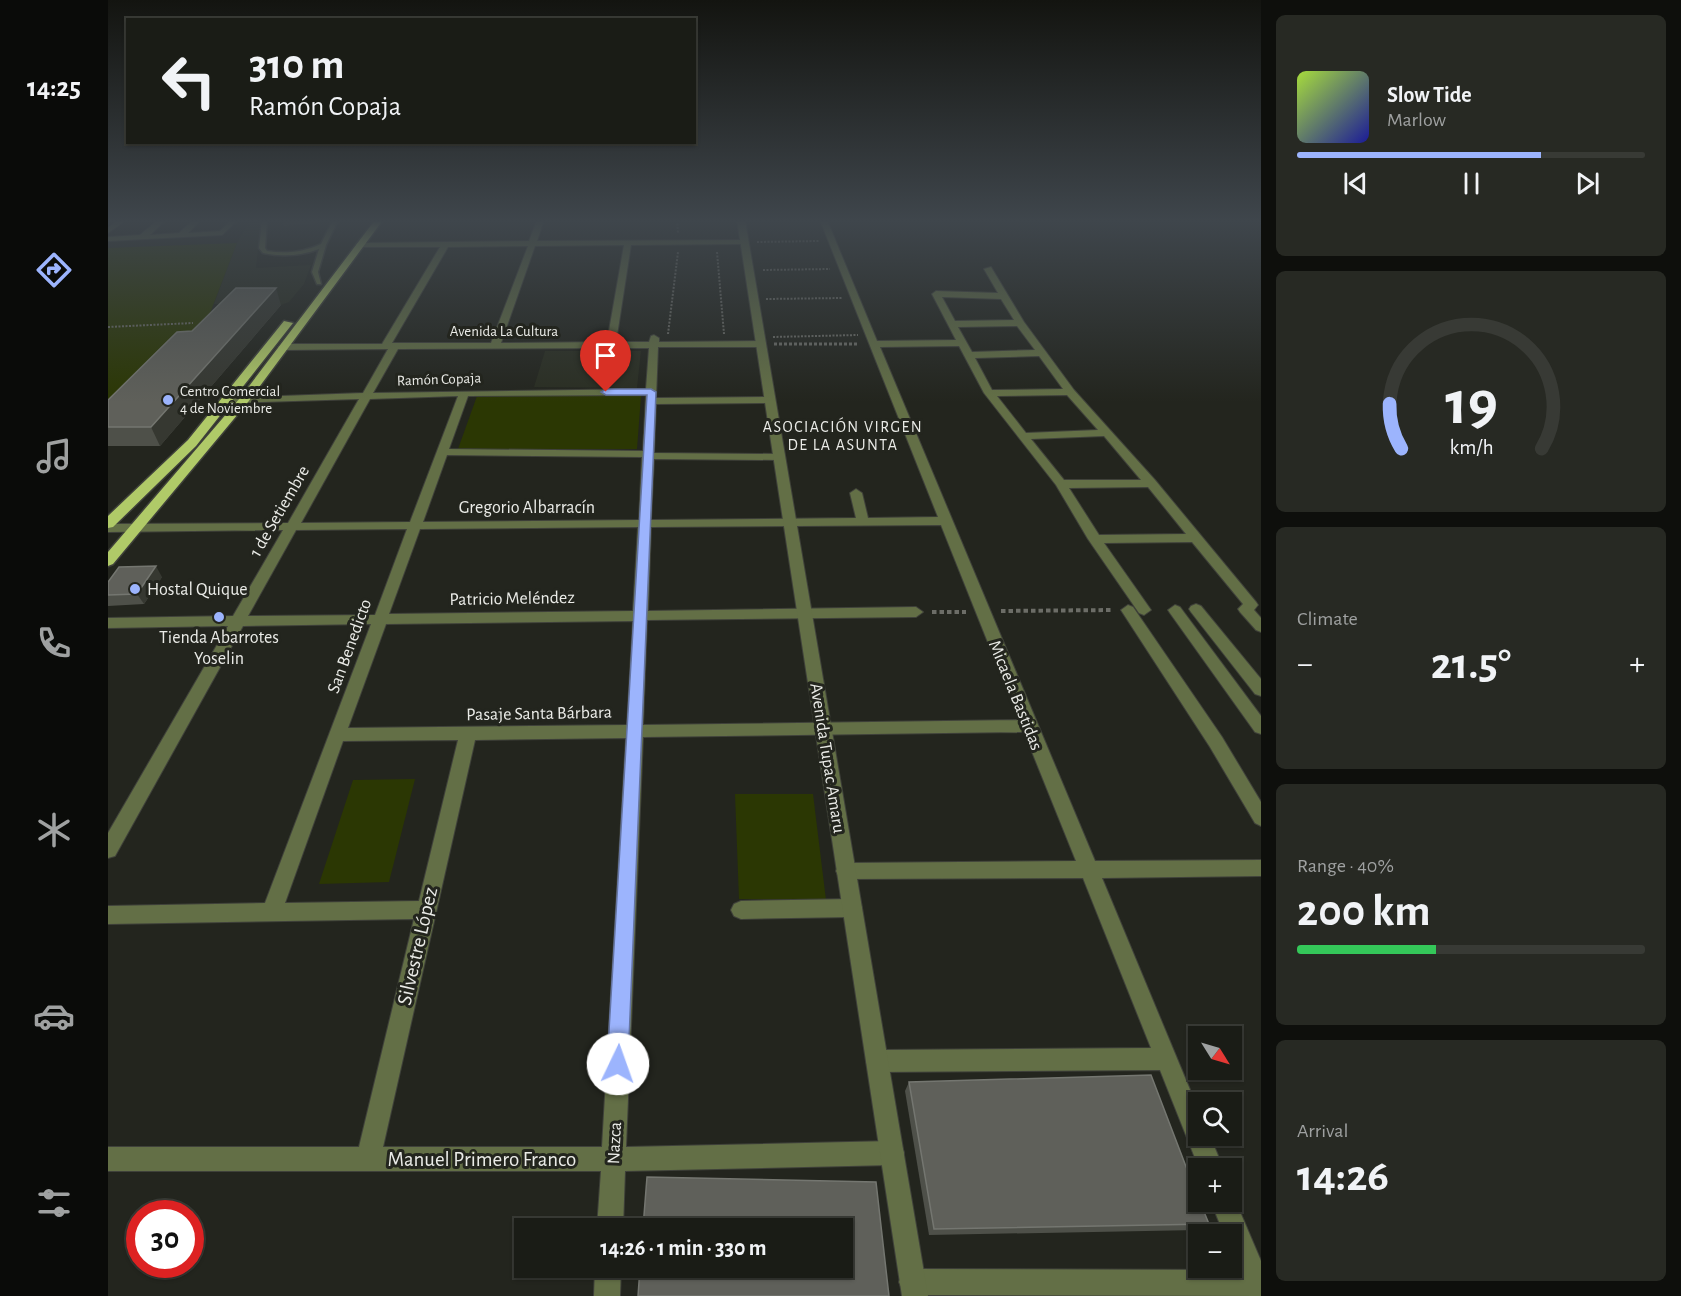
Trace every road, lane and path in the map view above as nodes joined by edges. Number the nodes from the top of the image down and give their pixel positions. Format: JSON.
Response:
{"nodes":[{"id":1,"x":321,"y":280,"type":"edge"},
{"id":2,"x":333,"y":280,"type":"edge"},
{"id":3,"x":425,"y":280,"type":"edge"},
{"id":4,"x":519,"y":280,"type":"edge"},
{"id":5,"x":622,"y":280,"type":"edge"},
{"id":6,"x":671,"y":280,"type":"edge"},
{"id":7,"x":721,"y":280,"type":"edge"},
{"id":8,"x":751,"y":280,"type":"edge"},
{"id":9,"x":848,"y":280,"type":"edge"},
{"id":10,"x":995,"y":280,"type":"edge"},
{"id":11,"x":319,"y":283,"type":"joint"},
{"id":12,"x":1004,"y":296,"type":"junction"},
{"id":13,"x":855,"y":298,"type":"junction"},
{"id":14,"x":754,"y":300,"type":"junction"},
{"id":15,"x":193,"y":323,"type":"dead end"},
{"id":16,"x":1020,"y":323,"type":"junction"},
{"id":17,"x":953,"y":324,"type":"junction"},
{"id":18,"x":108,"y":327,"type":"edge"},
{"id":19,"x":724,"y":338,"type":"junction"},
{"id":20,"x":872,"y":339,"type":"junction"},
{"id":21,"x":659,"y":340,"type":"junction"},
{"id":22,"x":760,"y":341,"type":"junction"},
{"id":23,"x":612,"y":342,"type":"junction"},
{"id":24,"x":961,"y":342,"type":"junction"},
{"id":25,"x":496,"y":343,"type":"junction"},
{"id":26,"x":286,"y":344,"type":"junction"},
{"id":27,"x":389,"y":344,"type":"junction"},
{"id":28,"x":1041,"y":353,"type":"junction"},
{"id":29,"x":967,"y":355,"type":"junction"},
{"id":30,"x":1070,"y":392,"type":"junction"},
{"id":31,"x":464,"y":393,"type":"junction"},
{"id":32,"x":989,"y":393,"type":"junction"},
{"id":33,"x":365,"y":396,"type":"junction"},
{"id":34,"x":651,"y":397,"type":"junction"},
{"id":35,"x":228,"y":400,"type":"junction"},
{"id":36,"x":244,"y":400,"type":"junction"},
{"id":37,"x":770,"y":400,"type":"junction"},
{"id":38,"x":1106,"y":433,"type":"junction"},
{"id":39,"x":1024,"y":436,"type":"junction"},
{"id":40,"x":442,"y":452,"type":"junction"},
{"id":41,"x":648,"y":455,"type":"junction"},
{"id":42,"x":779,"y":457,"type":"junction"},
{"id":43,"x":1151,"y":483,"type":"junction"},
{"id":44,"x":1061,"y":484,"type":"junction"},
{"id":45,"x":856,"y":493,"type":"dead end"},
{"id":46,"x":946,"y":521,"type":"junction"},
{"id":47,"x":790,"y":522,"type":"junction"},
{"id":48,"x":864,"y":522,"type":"junction"},
{"id":49,"x":645,"y":524,"type":"junction"},
{"id":50,"x":108,"y":526,"type":"edge"},
{"id":51,"x":415,"y":526,"type":"junction"},
{"id":52,"x":291,"y":527,"type":"junction"},
{"id":53,"x":136,"y":528,"type":"junction"},
{"id":54,"x":1194,"y":538,"type":"junction"},
{"id":55,"x":1095,"y":539,"type":"junction"},
{"id":56,"x":108,"y":561,"type":"edge"},
{"id":57,"x":1196,"y":609,"type":"dead end"},
{"id":58,"x":1136,"y":610,"type":"junction"},
{"id":59,"x":1175,"y":610,"type":"dead end"},
{"id":60,"x":983,"y":611,"type":"junction"},
{"id":61,"x":916,"y":612,"type":"joint"},
{"id":62,"x":804,"y":614,"type":"junction"},
{"id":63,"x":641,"y":616,"type":"junction"},
{"id":64,"x":380,"y":619,"type":"junction"},
{"id":65,"x":238,"y":621,"type":"junction"},
{"id":66,"x":108,"y":623,"type":"edge"},
{"id":67,"x":1261,"y":627,"type":"edge"},
{"id":68,"x":1261,"y":690,"type":"edge"},
{"id":69,"x":1029,"y":726,"type":"junction"},
{"id":70,"x":1261,"y":728,"type":"edge"},
{"id":71,"x":823,"y":729,"type":"junction"},
{"id":72,"x":635,"y":731,"type":"junction"},
{"id":73,"x":468,"y":734,"type":"junction"},
{"id":74,"x":337,"y":735,"type":"junction"},
{"id":75,"x":1261,"y":818,"type":"edge"},
{"id":76,"x":108,"y":850,"type":"edge"},
{"id":77,"x":1261,"y":868,"type":"edge"},
{"id":78,"x":1089,"y":869,"type":"junction"},
{"id":79,"x":846,"y":871,"type":"junction"},
{"id":80,"x":852,"y":908,"type":"junction"},
{"id":81,"x":425,"y":910,"type":"junction"},
{"id":82,"x":741,"y":910,"type":"dead end"},
{"id":83,"x":271,"y":913,"type":"junction"},
{"id":84,"x":108,"y":915,"type":"edge"},
{"id":85,"x":1167,"y":1059,"type":"junction"},
{"id":86,"x":877,"y":1061,"type":"junction"},
{"id":87,"x":892,"y":1153,"type":"junction"},
{"id":88,"x":1207,"y":1158,"type":"edge"},
{"id":89,"x":108,"y":1159,"type":"edge"},
{"id":90,"x":368,"y":1159,"type":"junction"},
{"id":91,"x":613,"y":1159,"type":"junction"},
{"id":92,"x":1228,"y":1212,"type":"edge"},
{"id":93,"x":610,"y":1218,"type":"edge"},
{"id":94,"x":608,"y":1278,"type":"edge"},
{"id":95,"x":1259,"y":1288,"type":"edge"},
{"id":96,"x":913,"y":1289,"type":"edge"},
{"id":97,"x":607,"y":1296,"type":"edge"}],
"edges":[{"from":1,"to":11,"type":"highway"},
{"from":2,"to":26,"type":"highway"},
{"from":3,"to":27,"type":"street","name":"1 de Setiembre"},
{"from":4,"to":25,"type":"street"},
{"from":5,"to":23,"type":"street"},
{"from":6,"to":21,"type":"path"},
{"from":7,"to":19,"type":"path"},
{"from":8,"to":14,"type":"street","name":"Avenida Tupac Amaru"},
{"from":9,"to":13,"type":"street","name":"Micaela Bastidas"},
{"from":10,"to":12,"type":"street"},
{"from":11,"to":35,"type":"highway"},
{"from":12,"to":16,"type":"street"},
{"from":12,"to":17,"type":"street"},
{"from":13,"to":14,"type":"path"},
{"from":13,"to":20,"type":"street","name":"Micaela Bastidas"},
{"from":14,"to":22,"type":"street","name":"Avenida Tupac Amaru"},
{"from":15,"to":18,"type":"path"},
{"from":16,"to":17,"type":"street"},
{"from":16,"to":28,"type":"street"},
{"from":17,"to":24,"type":"street"},
{"from":19,"to":21,"type":"street","name":"Avenida La Cultura"},
{"from":19,"to":22,"type":"street","name":"Avenida La Cultura"},
{"from":20,"to":22,"type":"path"},
{"from":20,"to":22,"type":"path"},
{"from":20,"to":24,"type":"street"},
{"from":20,"to":46,"type":"street","name":"Micaela Bastidas"},
{"from":21,"to":22,"type":"street","name":"Avenida La Cultura"},
{"from":21,"to":23,"type":"street","name":"Avenida La Cultura"},
{"from":21,"to":34,"type":"street","name":"Nazca"},
{"from":22,"to":37,"type":"street","name":"Avenida Tupac Amaru"},
{"from":23,"to":25,"type":"street","name":"Avenida La Cultura"},
{"from":24,"to":29,"type":"street"},
{"from":25,"to":27,"type":"street","name":"Avenida La Cultura"},
{"from":26,"to":27,"type":"street","name":"Avenida La Cultura"},
{"from":26,"to":36,"type":"highway"},
{"from":27,"to":33,"type":"street","name":"1 de Setiembre"},
{"from":28,"to":29,"type":"street"},
{"from":28,"to":30,"type":"street"},
{"from":29,"to":32,"type":"street"},
{"from":30,"to":32,"type":"street"},
{"from":30,"to":38,"type":"street"},
{"from":31,"to":33,"type":"street","name":"Ramón Copaja"},
{"from":31,"to":34,"type":"street","name":"Ramón Copaja"},
{"from":31,"to":40,"type":"street","name":"San Benedicto"},
{"from":32,"to":39,"type":"street"},
{"from":33,"to":36,"type":"street","name":"Ramón Copaja"},
{"from":33,"to":52,"type":"street","name":"1 de Setiembre"},
{"from":34,"to":37,"type":"street","name":"Ramón Copaja"},
{"from":34,"to":41,"type":"street","name":"Nazca"},
{"from":35,"to":36,"type":"street","name":"Ramón Copaja"},
{"from":35,"to":50,"type":"highway"},
{"from":36,"to":53,"type":"highway"},
{"from":37,"to":42,"type":"street","name":"Avenida Tupac Amaru"},
{"from":38,"to":39,"type":"street"},
{"from":38,"to":43,"type":"street"},
{"from":39,"to":44,"type":"street"},
{"from":40,"to":41,"type":"street"},
{"from":40,"to":51,"type":"street","name":"San Benedicto"},
{"from":41,"to":42,"type":"street"},
{"from":41,"to":49,"type":"street","name":"Nazca"},
{"from":42,"to":47,"type":"street","name":"Avenida Tupac Amaru"},
{"from":43,"to":44,"type":"street"},
{"from":43,"to":54,"type":"street"},
{"from":44,"to":55,"type":"street"},
{"from":45,"to":48,"type":"street"},
{"from":46,"to":48,"type":"street","name":"Gregorio Albarracín"},
{"from":46,"to":60,"type":"street","name":"Micaela Bastidas"},
{"from":47,"to":48,"type":"street","name":"Gregorio Albarracín"},
{"from":47,"to":49,"type":"street","name":"Gregorio Albarracín"},
{"from":47,"to":62,"type":"street","name":"Avenida Tupac Amaru"},
{"from":49,"to":51,"type":"street","name":"Gregorio Albarracín"},
{"from":49,"to":63,"type":"street","name":"Nazca"},
{"from":50,"to":53,"type":"street","name":"Gregorio Albarracín"},
{"from":51,"to":52,"type":"street","name":"Gregorio Albarracín"},
{"from":51,"to":64,"type":"street","name":"San Benedicto"},
{"from":52,"to":53,"type":"street","name":"Gregorio Albarracín"},
{"from":52,"to":65,"type":"street","name":"1 de Setiembre"},
{"from":53,"to":56,"type":"highway"},
{"from":54,"to":55,"type":"street"},
{"from":54,"to":67,"type":"street"},
{"from":55,"to":58,"type":"street"},
{"from":57,"to":68,"type":"street"},
{"from":58,"to":60,"type":"path"},
{"from":58,"to":75,"type":"street"},
{"from":59,"to":70,"type":"street"},
{"from":60,"to":61,"type":"path"},
{"from":60,"to":69,"type":"street","name":"Micaela Bastidas"},
{"from":61,"to":62,"type":"street","name":"Patricio Meléndez"},
{"from":62,"to":63,"type":"street","name":"Patricio Meléndez"},
{"from":62,"to":71,"type":"street","name":"Avenida Tupac Amaru"},
{"from":63,"to":64,"type":"street","name":"Patricio Meléndez"},
{"from":63,"to":72,"type":"street","name":"Nazca"},
{"from":64,"to":65,"type":"street","name":"Patricio Meléndez"},
{"from":64,"to":74,"type":"street","name":"San Benedicto"},
{"from":65,"to":66,"type":"street","name":"Patricio Meléndez"},
{"from":65,"to":76,"type":"street","name":"1 de Setiembre"},
{"from":69,"to":71,"type":"street","name":"Pasaje Santa Bárbara"},
{"from":69,"to":78,"type":"street","name":"Micaela Bastidas"},
{"from":71,"to":72,"type":"street","name":"Pasaje Santa Bárbara"},
{"from":71,"to":79,"type":"street","name":"Avenida Tupac Amaru"},
{"from":72,"to":73,"type":"street","name":"Pasaje Santa Bárbara"},
{"from":72,"to":91,"type":"street","name":"Nazca"},
{"from":73,"to":74,"type":"street","name":"Pasaje Santa Bárbara"},
{"from":73,"to":81,"type":"street","name":"Silvestre López"},
{"from":74,"to":83,"type":"street","name":"San Benedicto"},
{"from":77,"to":78,"type":"street"},
{"from":78,"to":79,"type":"street"},
{"from":78,"to":85,"type":"street","name":"Micaela Bastidas"},
{"from":79,"to":80,"type":"street","name":"Avenida Tupac Amaru"},
{"from":80,"to":82,"type":"street"},
{"from":80,"to":86,"type":"street","name":"Avenida Tupac Amaru"},
{"from":81,"to":83,"type":"street"},
{"from":81,"to":90,"type":"street","name":"Silvestre López"},
{"from":83,"to":84,"type":"street"},
{"from":85,"to":86,"type":"street"},
{"from":85,"to":88,"type":"street","name":"Micaela Bastidas"},
{"from":86,"to":87,"type":"street","name":"Avenida Tupac Amaru"},
{"from":87,"to":91,"type":"street","name":"Manuel Primero Franco"},
{"from":87,"to":96,"type":"street","name":"Avenida Tupac Amaru"},
{"from":89,"to":90,"type":"street","name":"Manuel Primero Franco"},
{"from":90,"to":91,"type":"street","name":"Manuel Primero Franco"},
{"from":91,"to":93,"type":"street","name":"Nazca"},
{"from":92,"to":95,"type":"street"},
{"from":94,"to":97,"type":"street"},
{"from":95,"to":96,"type":"street"}]}
